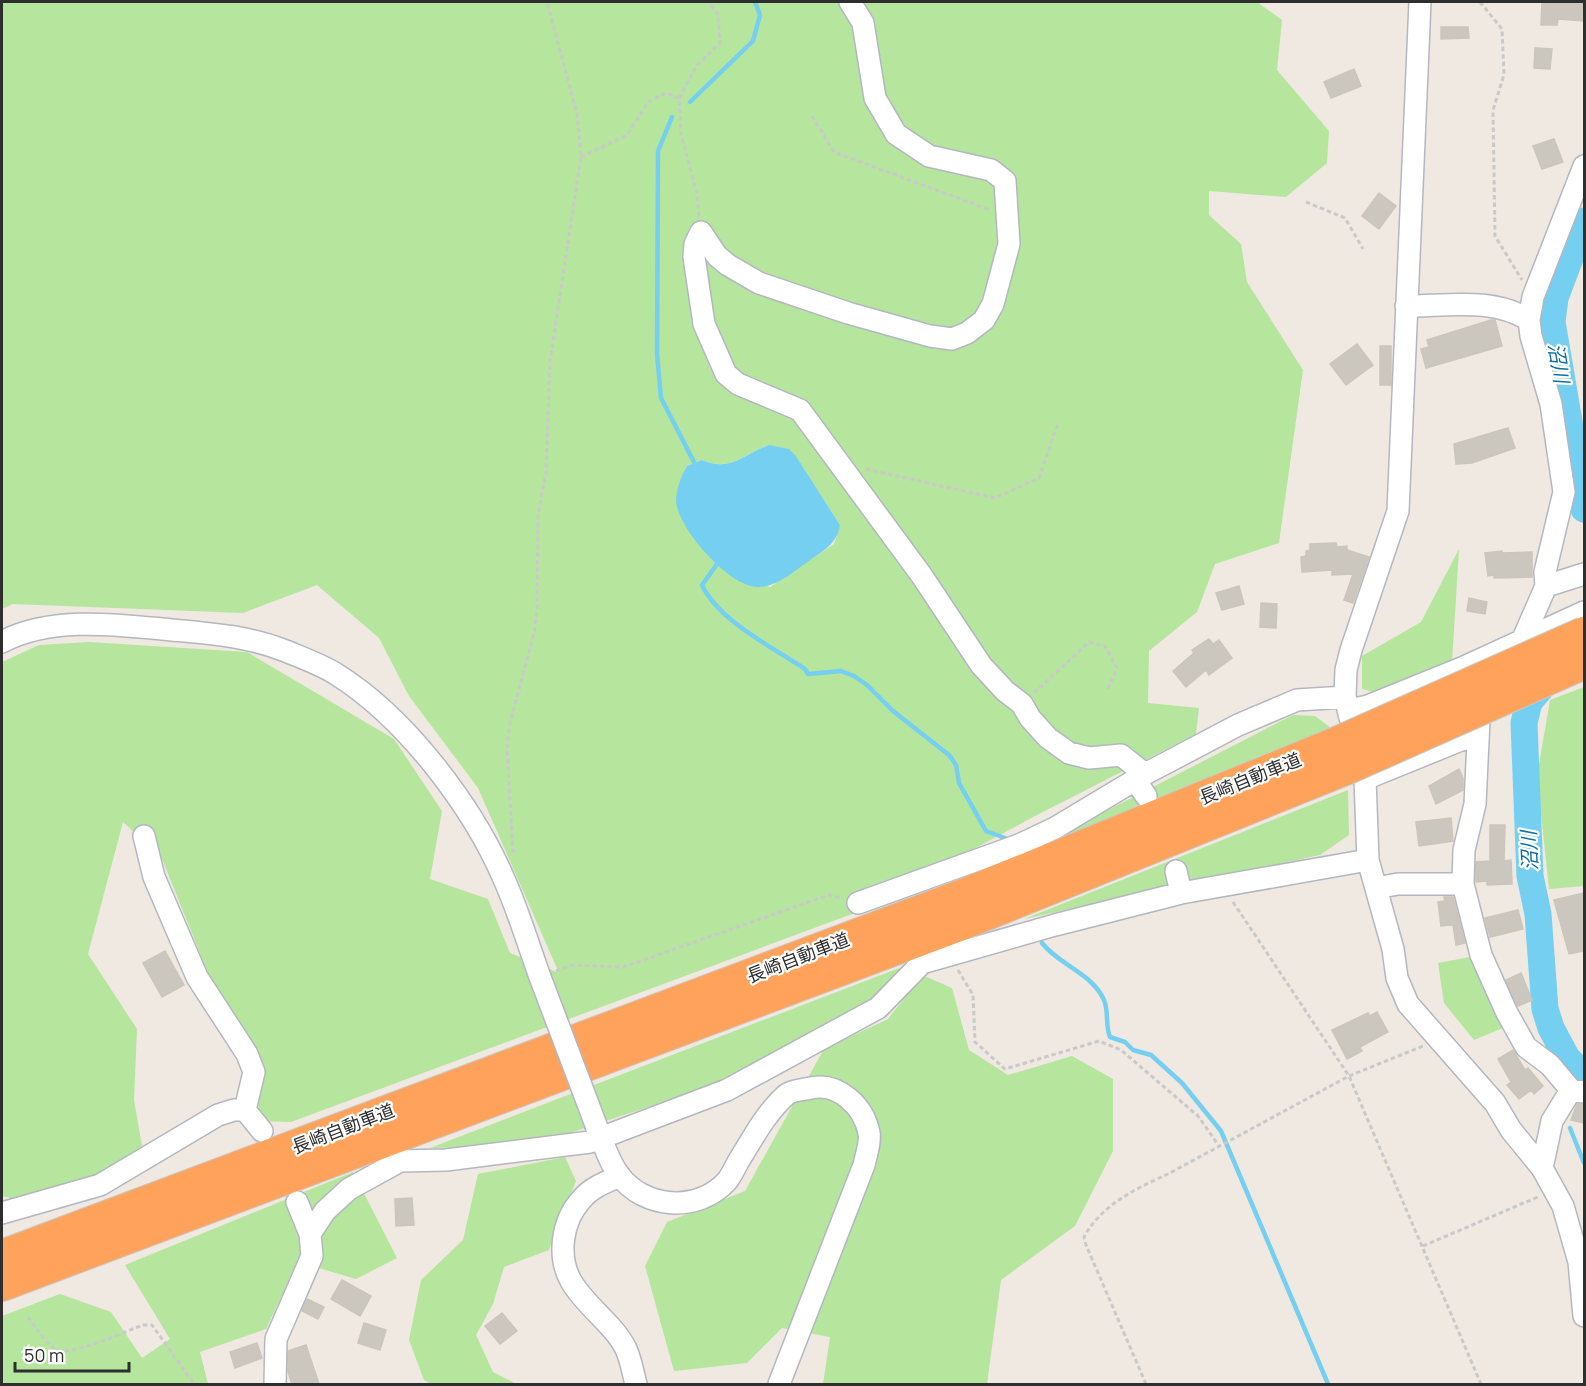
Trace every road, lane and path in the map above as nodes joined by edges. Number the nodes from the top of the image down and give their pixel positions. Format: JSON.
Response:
{"nodes":[{"id":1,"x":547,"y":2,"type":"edge"},
{"id":2,"x":709,"y":2,"type":"edge"},
{"id":3,"x":850,"y":2,"type":"edge"},
{"id":4,"x":1420,"y":2,"type":"edge"},
{"id":5,"x":1480,"y":2,"type":"edge"},
{"id":6,"x":679,"y":98,"type":"junction"},
{"id":7,"x":812,"y":116,"type":"dead end"},
{"id":8,"x":581,"y":157,"type":"junction"},
{"id":9,"x":1584,"y":166,"type":"edge"},
{"id":10,"x":1306,"y":202,"type":"dead end"},
{"id":11,"x":1009,"y":217,"type":"junction"},
{"id":12,"x":701,"y":232,"type":"junction"},
{"id":13,"x":1363,"y":249,"type":"dead end"},
{"id":14,"x":1533,"y":297,"type":"junction"},
{"id":15,"x":1406,"y":306,"type":"junction"},
{"id":16,"x":1529,"y":320,"type":"junction"},
{"id":17,"x":1058,"y":423,"type":"dead end"},
{"id":18,"x":835,"y":461,"type":"junction"},
{"id":19,"x":1578,"y":576,"type":"edge"},
{"id":20,"x":1546,"y":586,"type":"junction"},
{"id":21,"x":1582,"y":620,"type":"edge"},
{"id":22,"x":1522,"y":641,"type":"junction"},
{"id":23,"x":2,"y":642,"type":"edge"},
{"id":24,"x":1584,"y":663,"type":"edge"},
{"id":25,"x":1462,"y":668,"type":"junction"},
{"id":26,"x":1107,"y":691,"type":"dead end"},
{"id":27,"x":1023,"y":704,"type":"junction"},
{"id":28,"x":1347,"y":704,"type":"junction"},
{"id":29,"x":1478,"y":736,"type":"junction"},
{"id":30,"x":1349,"y":764,"type":"junction"},
{"id":31,"x":1142,"y":784,"type":"junction"},
{"id":32,"x":144,"y":836,"type":"dead end"},
{"id":33,"x":1368,"y":860,"type":"junction"},
{"id":34,"x":1176,"y":871,"type":"dead end"},
{"id":35,"x":504,"y":878,"type":"junction"},
{"id":36,"x":1463,"y":884,"type":"junction"},
{"id":37,"x":1222,"y":886,"type":"junction"},
{"id":38,"x":1376,"y":888,"type":"junction"},
{"id":39,"x":1181,"y":893,"type":"junction"},
{"id":40,"x":858,"y":903,"type":"joint"},
{"id":41,"x":950,"y":955,"type":"junction"},
{"id":42,"x":540,"y":977,"type":"junction"},
{"id":43,"x":1439,"y":1040,"type":"junction"},
{"id":44,"x":1349,"y":1076,"type":"junction"},
{"id":45,"x":1578,"y":1091,"type":"edge"},
{"id":46,"x":245,"y":1110,"type":"junction"},
{"id":47,"x":262,"y":1131,"type":"dead end"},
{"id":48,"x":599,"y":1131,"type":"junction"},
{"id":49,"x":1219,"y":1146,"type":"junction"},
{"id":50,"x":1542,"y":1168,"type":"junction"},
{"id":51,"x":620,"y":1176,"type":"junction"},
{"id":52,"x":1554,"y":1190,"type":"junction"},
{"id":53,"x":297,"y":1202,"type":"dead end"},
{"id":54,"x":2,"y":1213,"type":"edge"},
{"id":55,"x":310,"y":1234,"type":"junction"},
{"id":56,"x":1422,"y":1246,"type":"junction"},
{"id":57,"x":2,"y":1256,"type":"edge"},
{"id":58,"x":2,"y":1285,"type":"edge"},
{"id":59,"x":1584,"y":1316,"type":"edge"},
{"id":60,"x":28,"y":1317,"type":"dead end"},
{"id":61,"x":194,"y":1384,"type":"edge"},
{"id":62,"x":275,"y":1384,"type":"edge"},
{"id":63,"x":636,"y":1384,"type":"edge"},
{"id":64,"x":778,"y":1384,"type":"edge"},
{"id":65,"x":1146,"y":1384,"type":"edge"},
{"id":66,"x":1481,"y":1384,"type":"edge"}],
"edges":[{"from":1,"to":8,"type":"path"},
{"from":2,"to":6,"type":"path"},
{"from":3,"to":11,"type":"street"},
{"from":4,"to":15,"type":"street"},
{"from":5,"to":14,"type":"path"},
{"from":6,"to":8,"type":"path"},
{"from":6,"to":12,"type":"path"},
{"from":7,"to":11,"type":"path"},
{"from":8,"to":35,"type":"path"},
{"from":9,"to":14,"type":"street"},
{"from":10,"to":13,"type":"path"},
{"from":11,"to":12,"type":"street"},
{"from":12,"to":18,"type":"street"},
{"from":14,"to":16,"type":"street"},
{"from":15,"to":16,"type":"street"},
{"from":15,"to":28,"type":"street"},
{"from":16,"to":20,"type":"street"},
{"from":17,"to":18,"type":"path"},
{"from":18,"to":27,"type":"street"},
{"from":19,"to":20,"type":"street"},
{"from":20,"to":22,"type":"street"},
{"from":21,"to":22,"type":"street"},
{"from":21,"to":30,"type":"highway","name":"長崎自動車道","bridge":true},
{"from":22,"to":25,"type":"street"},
{"from":23,"to":35,"type":"street"},
{"from":24,"to":30,"type":"highway","name":"長崎自動車道","bridge":true},
{"from":25,"to":28,"type":"street"},
{"from":25,"to":29,"type":"street"},
{"from":26,"to":27,"type":"path"},
{"from":27,"to":31,"type":"street"},
{"from":28,"to":30,"type":"street"},
{"from":28,"to":31,"type":"street"},
{"from":29,"to":30,"type":"street"},
{"from":29,"to":36,"type":"street"},
{"from":30,"to":33,"type":"street"},
{"from":30,"to":57,"type":"highway","name":"長崎自動車道"},
{"from":30,"to":58,"type":"highway","name":"長崎自動車道"},
{"from":31,"to":40,"type":"street"},
{"from":32,"to":46,"type":"street"},
{"from":33,"to":37,"type":"street"},
{"from":33,"to":38,"type":"street"},
{"from":34,"to":39,"type":"street"},
{"from":35,"to":42,"type":"street"},
{"from":36,"to":38,"type":"street"},
{"from":36,"to":45,"type":"street"},
{"from":37,"to":39,"type":"street"},
{"from":37,"to":44,"type":"path"},
{"from":38,"to":43,"type":"street"},
{"from":39,"to":41,"type":"street"},
{"from":40,"to":42,"type":"path"},
{"from":41,"to":48,"type":"street"},
{"from":41,"to":49,"type":"path"},
{"from":42,"to":48,"type":"street","bridge":true},
{"from":43,"to":44,"type":"path"},
{"from":43,"to":50,"type":"street"},
{"from":44,"to":49,"type":"path"},
{"from":44,"to":56,"type":"path"},
{"from":45,"to":50,"type":"street"},
{"from":46,"to":47,"type":"street"},
{"from":46,"to":54,"type":"street"},
{"from":48,"to":51,"type":"street"},
{"from":48,"to":55,"type":"street"},
{"from":49,"to":65,"type":"path"},
{"from":50,"to":52,"type":"street"},
{"from":51,"to":63,"type":"street"},
{"from":51,"to":64,"type":"street"},
{"from":52,"to":56,"type":"path"},
{"from":52,"to":59,"type":"street"},
{"from":53,"to":55,"type":"street"},
{"from":55,"to":62,"type":"street"},
{"from":56,"to":66,"type":"path"},
{"from":60,"to":61,"type":"path"}]}
